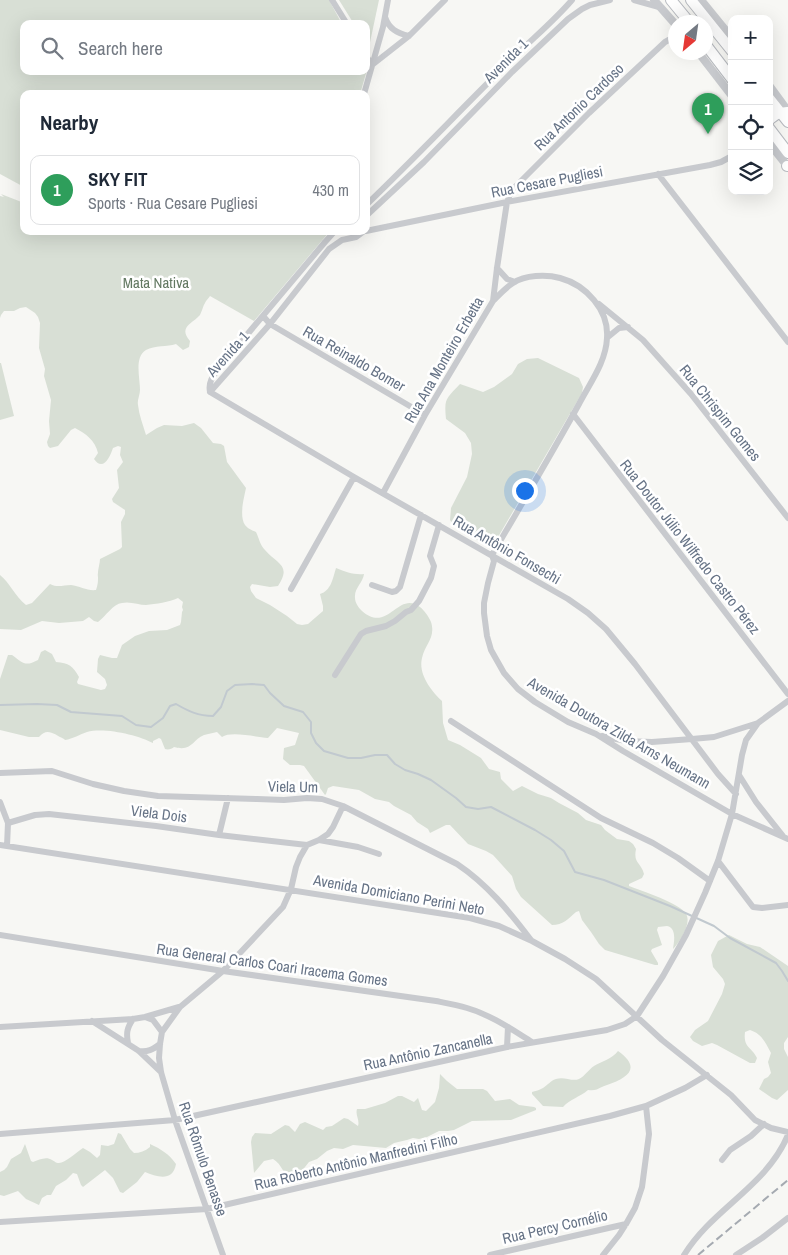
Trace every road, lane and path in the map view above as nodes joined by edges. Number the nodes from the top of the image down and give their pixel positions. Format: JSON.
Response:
{"nodes":[{"id":1,"x":332,"y":0,"type":"edge"},
{"id":2,"x":388,"y":0,"type":"edge"},
{"id":3,"x":445,"y":0,"type":"edge"},
{"id":4,"x":572,"y":0,"type":"edge"},
{"id":5,"x":610,"y":0,"type":"edge"},
{"id":6,"x":634,"y":0,"type":"edge"},
{"id":7,"x":654,"y":0,"type":"edge"},
{"id":8,"x":671,"y":0,"type":"edge"},
{"id":9,"x":691,"y":0,"type":"edge"},
{"id":10,"x":701,"y":0,"type":"edge"},
{"id":11,"x":661,"y":8,"type":"junction"},
{"id":12,"x":683,"y":15,"type":"edge"},
{"id":13,"x":385,"y":16,"type":"junction"},
{"id":14,"x":668,"y":16,"type":"edge"},
{"id":15,"x":344,"y":20,"type":"edge"},
{"id":16,"x":728,"y":33,"type":"edge"},
{"id":17,"x":409,"y":36,"type":"junction"},
{"id":18,"x":668,"y":40,"type":"edge"},
{"id":19,"x":728,"y":46,"type":"edge"},
{"id":20,"x":713,"y":54,"type":"edge"},
{"id":21,"x":704,"y":60,"type":"edge"},
{"id":22,"x":370,"y":62,"type":"edge"},
{"id":23,"x":372,"y":65,"type":"junction"},
{"id":24,"x":370,"y":72,"type":"edge"},
{"id":25,"x":728,"y":74,"type":"edge"},
{"id":26,"x":369,"y":75,"type":"edge"},
{"id":27,"x":365,"y":90,"type":"edge"},
{"id":28,"x":728,"y":91,"type":"edge"},
{"id":29,"x":773,"y":92,"type":"edge"},
{"id":30,"x":773,"y":101,"type":"edge"},
{"id":31,"x":786,"y":112,"type":"edge"},
{"id":32,"x":773,"y":116,"type":"edge"},
{"id":33,"x":788,"y":122,"type":"edge"},
{"id":34,"x":773,"y":133,"type":"edge"},
{"id":35,"x":773,"y":148,"type":"edge"},
{"id":36,"x":788,"y":153,"type":"edge"},
{"id":37,"x":728,"y":158,"type":"edge"},
{"id":38,"x":788,"y":166,"type":"edge"},
{"id":39,"x":658,"y":174,"type":"junction"},
{"id":40,"x":370,"y":201,"type":"edge"},
{"id":41,"x":507,"y":202,"type":"junction"},
{"id":42,"x":370,"y":212,"type":"edge"},
{"id":43,"x":370,"y":230,"type":"edge"},
{"id":44,"x":332,"y":235,"type":"edge"},
{"id":45,"x":359,"y":235,"type":"edge"},
{"id":46,"x":497,"y":268,"type":"junction"},
{"id":47,"x":515,"y":282,"type":"junction"},
{"id":48,"x":493,"y":301,"type":"junction"},
{"id":49,"x":597,"y":302,"type":"junction"},
{"id":50,"x":263,"y":316,"type":"junction"},
{"id":51,"x":270,"y":324,"type":"junction"},
{"id":52,"x":628,"y":327,"type":"junction"},
{"id":53,"x":608,"y":337,"type":"junction"},
{"id":54,"x":788,"y":342,"type":"edge"},
{"id":55,"x":210,"y":392,"type":"junction"},
{"id":56,"x":573,"y":414,"type":"junction"},
{"id":57,"x":426,"y":415,"type":"junction"},
{"id":58,"x":354,"y":477,"type":"junction"},
{"id":59,"x":383,"y":493,"type":"junction"},
{"id":60,"x":421,"y":515,"type":"junction"},
{"id":61,"x":788,"y":518,"type":"edge"},
{"id":62,"x":439,"y":525,"type":"junction"},
{"id":63,"x":492,"y":555,"type":"junction"},
{"id":64,"x":372,"y":585,"type":"dead end"},
{"id":65,"x":291,"y":589,"type":"dead end"},
{"id":66,"x":334,"y":675,"type":"dead end"},
{"id":67,"x":788,"y":694,"type":"edge"},
{"id":68,"x":788,"y":701,"type":"edge"},
{"id":69,"x":451,"y":721,"type":"dead end"},
{"id":70,"x":758,"y":723,"type":"junction"},
{"id":71,"x":596,"y":734,"type":"junction"},
{"id":72,"x":692,"y":739,"type":"junction"},
{"id":73,"x":0,"y":773,"type":"edge"},
{"id":74,"x":739,"y":775,"type":"junction"},
{"id":75,"x":736,"y":794,"type":"junction"},
{"id":76,"x":228,"y":798,"type":"junction"},
{"id":77,"x":0,"y":802,"type":"edge"},
{"id":78,"x":343,"y":806,"type":"junction"},
{"id":79,"x":732,"y":814,"type":"junction"},
{"id":80,"x":8,"y":823,"type":"junction"},
{"id":81,"x":219,"y":835,"type":"junction"},
{"id":82,"x":786,"y":838,"type":"edge"},
{"id":83,"x":319,"y":840,"type":"junction"},
{"id":84,"x":307,"y":845,"type":"junction"},
{"id":85,"x":3,"y":846,"type":"edge"},
{"id":86,"x":380,"y":854,"type":"dead end"},
{"id":87,"x":718,"y":861,"type":"junction"},
{"id":88,"x":710,"y":881,"type":"junction"},
{"id":89,"x":291,"y":889,"type":"junction"},
{"id":90,"x":788,"y":905,"type":"edge"},
{"id":91,"x":0,"y":935,"type":"edge"},
{"id":92,"x":532,"y":941,"type":"junction"},
{"id":93,"x":223,"y":971,"type":"junction"},
{"id":94,"x":180,"y":1007,"type":"junction"},
{"id":95,"x":637,"y":1016,"type":"junction"},
{"id":96,"x":145,"y":1017,"type":"junction"},
{"id":97,"x":133,"y":1019,"type":"junction"},
{"id":98,"x":92,"y":1021,"type":"junction"},
{"id":99,"x":0,"y":1027,"type":"edge"},
{"id":100,"x":508,"y":1027,"type":"junction"},
{"id":101,"x":162,"y":1032,"type":"junction"},
{"id":102,"x":532,"y":1042,"type":"junction"},
{"id":103,"x":128,"y":1043,"type":"junction"},
{"id":104,"x":160,"y":1044,"type":"junction"},
{"id":105,"x":507,"y":1047,"type":"junction"},
{"id":106,"x":139,"y":1051,"type":"junction"},
{"id":107,"x":161,"y":1072,"type":"junction"},
{"id":108,"x":707,"y":1075,"type":"junction"},
{"id":109,"x":646,"y":1106,"type":"junction"},
{"id":110,"x":175,"y":1120,"type":"junction"},
{"id":111,"x":764,"y":1124,"type":"junction"},
{"id":112,"x":788,"y":1133,"type":"edge"},
{"id":113,"x":0,"y":1134,"type":"edge"},
{"id":114,"x":722,"y":1160,"type":"dead end"},
{"id":115,"x":207,"y":1209,"type":"junction"},
{"id":116,"x":788,"y":1218,"type":"edge"},
{"id":117,"x":0,"y":1222,"type":"edge"},
{"id":118,"x":626,"y":1224,"type":"junction"},
{"id":119,"x":223,"y":1255,"type":"edge"},
{"id":120,"x":490,"y":1255,"type":"edge"},
{"id":121,"x":603,"y":1255,"type":"edge"},
{"id":122,"x":684,"y":1255,"type":"edge"},
{"id":123,"x":736,"y":1255,"type":"edge"}],
"edges":[{"from":1,"to":15,"type":"street"},
{"from":2,"to":13,"type":"street"},
{"from":3,"to":17,"type":"street"},
{"from":4,"to":40,"type":"street","name":"Avenida 1"},
{"from":5,"to":42,"type":"street","name":"Avenida 1"},
{"from":6,"to":11,"type":"street"},
{"from":7,"to":11,"type":"street"},
{"from":8,"to":12,"type":"main road"},
{"from":9,"to":19,"type":"main road"},
{"from":10,"to":16,"type":"street"},
{"from":11,"to":14,"type":"street"},
{"from":13,"to":17,"type":"street"},
{"from":13,"to":23,"type":"street"},
{"from":17,"to":23,"type":"street"},
{"from":18,"to":41,"type":"street","name":"Rua Antonio Cardoso"},
{"from":20,"to":25,"type":"main road"},
{"from":21,"to":28,"type":"street"},
{"from":22,"to":23,"type":"street"},
{"from":23,"to":24,"type":"street"},
{"from":26,"to":27,"type":"street"},
{"from":29,"to":31,"type":"street"},
{"from":30,"to":31,"type":"main road"},
{"from":31,"to":32,"type":"main road"},
{"from":31,"to":33,"type":"main road"},
{"from":34,"to":36,"type":"main road"},
{"from":35,"to":38,"type":"street"},
{"from":37,"to":39,"type":"street","name":"Rua Cesare Pugliesi"},
{"from":39,"to":41,"type":"street","name":"Rua Cesare Pugliesi"},
{"from":39,"to":54,"type":"street"},
{"from":41,"to":43,"type":"street","name":"Rua Cesare Pugliesi"},
{"from":41,"to":46,"type":"street","name":"Rua Ana Monteiro Erbetta"},
{"from":44,"to":50,"type":"street","name":"Avenida 1"},
{"from":45,"to":51,"type":"street","name":"Avenida 1"},
{"from":46,"to":47,"type":"street"},
{"from":46,"to":48,"type":"street","name":"Rua Ana Monteiro Erbetta"},
{"from":47,"to":48,"type":"street","name":"Rua Chrispim Gomes"},
{"from":47,"to":49,"type":"street","name":"Rua Chrispim Gomes"},
{"from":48,"to":57,"type":"street","name":"Rua Ana Monteiro Erbetta"},
{"from":49,"to":52,"type":"street","name":"Rua Chrispim Gomes"},
{"from":49,"to":53,"type":"street","name":"Rua Chrispim Gomes"},
{"from":50,"to":51,"type":"street","name":"Rua Reinaldo Bomer"},
{"from":50,"to":55,"type":"street","name":"Avenida 1"},
{"from":51,"to":55,"type":"street","name":"Avenida 1"},
{"from":51,"to":57,"type":"street","name":"Rua Reinaldo Bomer"},
{"from":52,"to":53,"type":"street"},
{"from":52,"to":61,"type":"street","name":"Rua Chrispim Gomes"},
{"from":53,"to":56,"type":"street"},
{"from":55,"to":58,"type":"street","name":"Rua Antônio Fonsechi"},
{"from":56,"to":63,"type":"street"},
{"from":56,"to":67,"type":"street","name":"Rua Doutor Júlio Wilfredo Castro Pérez"},
{"from":57,"to":59,"type":"street","name":"Rua Ana Monteiro Erbetta"},
{"from":58,"to":59,"type":"street","name":"Rua Antônio Fonsechi"},
{"from":58,"to":65,"type":"street"},
{"from":59,"to":60,"type":"street","name":"Rua Antônio Fonsechi"},
{"from":60,"to":62,"type":"street","name":"Rua Antônio Fonsechi"},
{"from":60,"to":64,"type":"street"},
{"from":62,"to":63,"type":"street","name":"Rua Antônio Fonsechi"},
{"from":62,"to":66,"type":"street"},
{"from":63,"to":71,"type":"street","name":"Avenida Doutora Zilda Arns Neumann"},
{"from":63,"to":72,"type":"street","name":"Rua Antônio Fonsechi"},
{"from":68,"to":70,"type":"street"},
{"from":69,"to":88,"type":"street"},
{"from":70,"to":72,"type":"street"},
{"from":70,"to":74,"type":"street","name":"Rua Antônio Zancanella"},
{"from":71,"to":72,"type":"street"},
{"from":71,"to":79,"type":"street","name":"Avenida Doutora Zilda Arns Neumann"},
{"from":72,"to":75,"type":"street","name":"Rua Antônio Fonsechi"},
{"from":73,"to":76,"type":"street","name":"Viela Um"},
{"from":74,"to":75,"type":"street","name":"Rua Antônio Zancanella"},
{"from":74,"to":82,"type":"street","name":"Avenida Doutora Zilda Arns Neumann"},
{"from":75,"to":79,"type":"street","name":"Rua Antônio Zancanella"},
{"from":76,"to":78,"type":"street","name":"Viela Um"},
{"from":76,"to":81,"type":"street"},
{"from":77,"to":80,"type":"street"},
{"from":78,"to":83,"type":"street"},
{"from":78,"to":92,"type":"street","name":"Viela Um"},
{"from":79,"to":82,"type":"street","name":"Avenida Doutora Zilda Arns Neumann"},
{"from":79,"to":87,"type":"street","name":"Rua Antônio Zancanella"},
{"from":80,"to":81,"type":"street","name":"Viela Dois"},
{"from":80,"to":85,"type":"street"},
{"from":81,"to":84,"type":"street","name":"Viela Dois"},
{"from":83,"to":84,"type":"street"},
{"from":83,"to":86,"type":"street"},
{"from":84,"to":89,"type":"street"},
{"from":85,"to":89,"type":"street","name":"Avenida Domiciano Perini Neto"},
{"from":87,"to":88,"type":"street","name":"Rua Antônio Zancanella"},
{"from":87,"to":90,"type":"street"},
{"from":88,"to":95,"type":"street","name":"Rua Antônio Zancanella"},
{"from":89,"to":92,"type":"street","name":"Avenida Domiciano Perini Neto"},
{"from":89,"to":93,"type":"street"},
{"from":91,"to":93,"type":"street","name":"Rua General Carlos Coari Iracema Gomes"},
{"from":92,"to":95,"type":"street","name":"Avenida Domiciano Perini Neto"},
{"from":93,"to":94,"type":"street"},
{"from":93,"to":100,"type":"street","name":"Rua General Carlos Coari Iracema Gomes"},
{"from":94,"to":96,"type":"street"},
{"from":94,"to":101,"type":"street"},
{"from":95,"to":102,"type":"street","name":"Rua Antônio Zancanella"},
{"from":95,"to":108,"type":"street","name":"Avenida Domiciano Perini Neto"},
{"from":96,"to":97,"type":"street"},
{"from":96,"to":101,"type":"street"},
{"from":97,"to":98,"type":"street"},
{"from":97,"to":103,"type":"street"},
{"from":98,"to":99,"type":"street"},
{"from":98,"to":103,"type":"street"},
{"from":100,"to":102,"type":"street","name":"Rua General Carlos Coari Iracema Gomes"},
{"from":100,"to":105,"type":"street"},
{"from":101,"to":104,"type":"street"},
{"from":102,"to":105,"type":"street","name":"Rua Antônio Zancanella"},
{"from":103,"to":106,"type":"street"},
{"from":104,"to":106,"type":"street"},
{"from":104,"to":107,"type":"street","name":"Rua Rômulo Benasse"},
{"from":105,"to":110,"type":"street","name":"Rua Antônio Zancanella"},
{"from":106,"to":107,"type":"street"},
{"from":107,"to":110,"type":"street","name":"Rua Rômulo Benasse"},
{"from":108,"to":109,"type":"street","name":"Rua Roberto Antônio Manfredini Filho"},
{"from":108,"to":111,"type":"street","name":"Avenida Domiciano Perini Neto"},
{"from":109,"to":115,"type":"street","name":"Rua Roberto Antônio Manfredini Filho"},
{"from":109,"to":118,"type":"street"},
{"from":110,"to":113,"type":"street","name":"Rua Antônio Zancanella"},
{"from":110,"to":115,"type":"street","name":"Rua Rômulo Benasse"},
{"from":111,"to":112,"type":"street","name":"Avenida Domiciano Perini Neto"},
{"from":111,"to":114,"type":"street"},
{"from":112,"to":122,"type":"street"},
{"from":115,"to":117,"type":"street","name":"Rua Roberto Antônio Manfredini Filho"},
{"from":115,"to":119,"type":"street","name":"Rua Rômulo Benasse"},
{"from":116,"to":123,"type":"street"},
{"from":118,"to":120,"type":"street","name":"Rua Percy Cornélio"},
{"from":118,"to":121,"type":"street"}]}
